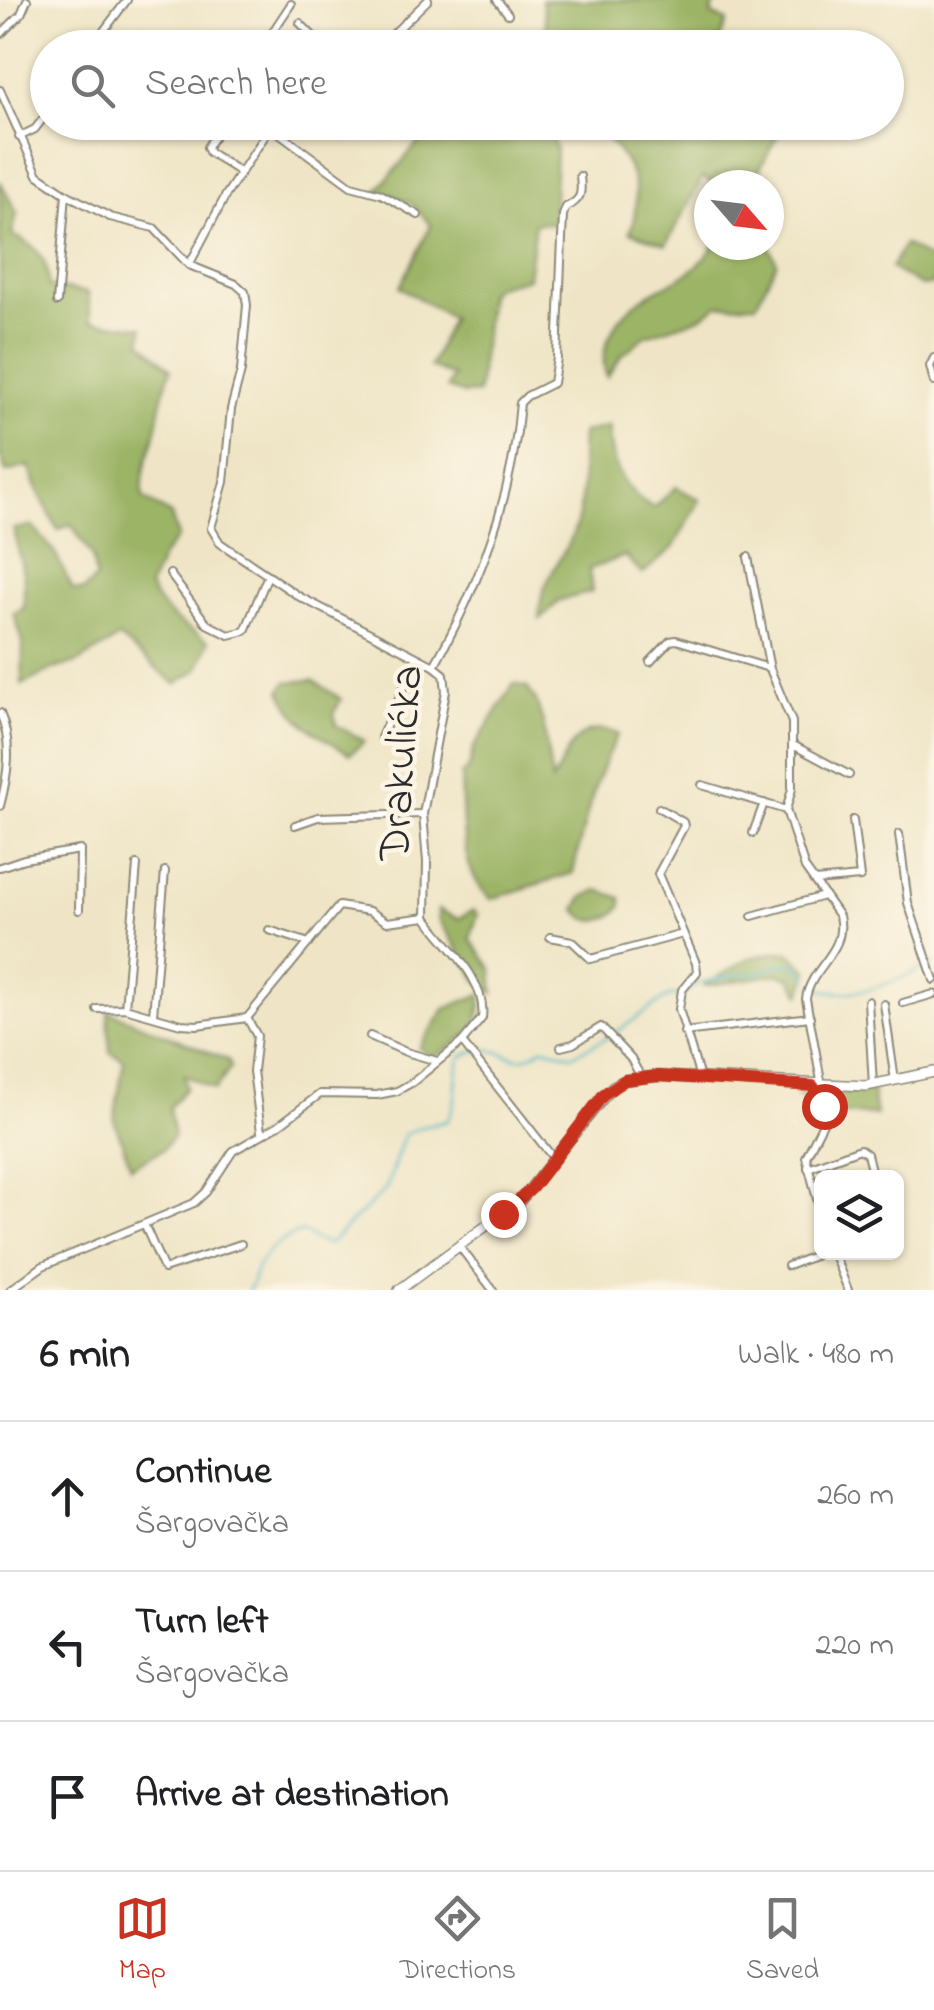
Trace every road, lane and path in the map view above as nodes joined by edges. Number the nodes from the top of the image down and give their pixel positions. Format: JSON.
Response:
{"nodes":[{"id":1,"x":27,"y":0,"type":"edge"},
{"id":2,"x":128,"y":0,"type":"edge"},
{"id":3,"x":428,"y":0,"type":"edge"},
{"id":4,"x":497,"y":0,"type":"edge"},
{"id":5,"x":291,"y":4,"type":"dead end"},
{"id":6,"x":508,"y":14,"type":"dead end"},
{"id":7,"x":300,"y":23,"type":"dead end"},
{"id":8,"x":105,"y":30,"type":"edge"},
{"id":9,"x":274,"y":30,"type":"edge"},
{"id":10,"x":307,"y":30,"type":"edge"},
{"id":11,"x":397,"y":30,"type":"edge"},
{"id":12,"x":0,"y":35,"type":"edge"},
{"id":13,"x":0,"y":90,"type":"edge"},
{"id":14,"x":30,"y":132,"type":"edge"},
{"id":15,"x":19,"y":136,"type":"junction"},
{"id":16,"x":211,"y":140,"type":"edge"},
{"id":17,"x":262,"y":140,"type":"edge"},
{"id":18,"x":292,"y":140,"type":"edge"},
{"id":19,"x":240,"y":172,"type":"junction"},
{"id":20,"x":580,"y":176,"type":"dead end"},
{"id":21,"x":66,"y":194,"type":"junction"},
{"id":22,"x":418,"y":215,"type":"dead end"},
{"id":23,"x":189,"y":265,"type":"junction"},
{"id":24,"x":58,"y":302,"type":"dead end"},
{"id":25,"x":934,"y":358,"type":"edge"},
{"id":26,"x":934,"y":382,"type":"edge"},
{"id":27,"x":748,"y":557,"type":"dead end"},
{"id":28,"x":170,"y":574,"type":"dead end"},
{"id":29,"x":268,"y":575,"type":"junction"},
{"id":30,"x":417,"y":660,"type":"junction"},
{"id":31,"x":650,"y":662,"type":"dead end"},
{"id":32,"x":434,"y":666,"type":"junction"},
{"id":33,"x":770,"y":669,"type":"junction"},
{"id":34,"x":0,"y":714,"type":"edge"},
{"id":35,"x":381,"y":737,"type":"dead end"},
{"id":36,"x":792,"y":745,"type":"junction"},
{"id":37,"x":850,"y":775,"type":"dead end"},
{"id":38,"x":702,"y":785,"type":"dead end"},
{"id":39,"x":764,"y":803,"type":"junction"},
{"id":40,"x":0,"y":806,"type":"edge"},
{"id":41,"x":659,"y":808,"type":"dead end"},
{"id":42,"x":786,"y":810,"type":"junction"},
{"id":43,"x":423,"y":814,"type":"junction"},
{"id":44,"x":853,"y":820,"type":"dead end"},
{"id":45,"x":295,"y":825,"type":"dead end"},
{"id":46,"x":753,"y":833,"type":"dead end"},
{"id":47,"x":899,"y":834,"type":"dead end"},
{"id":48,"x":137,"y":865,"type":"dead end"},
{"id":49,"x":0,"y":867,"type":"edge"},
{"id":50,"x":166,"y":871,"type":"dead end"},
{"id":51,"x":814,"y":881,"type":"junction"},
{"id":52,"x":824,"y":896,"type":"junction"},
{"id":53,"x":80,"y":910,"type":"dead end"},
{"id":54,"x":752,"y":916,"type":"dead end"},
{"id":55,"x":426,"y":917,"type":"junction"},
{"id":56,"x":268,"y":930,"type":"dead end"},
{"id":57,"x":683,"y":934,"type":"junction"},
{"id":58,"x":550,"y":937,"type":"dead end"},
{"id":59,"x":309,"y":943,"type":"junction"},
{"id":60,"x":933,"y":976,"type":"edge"},
{"id":61,"x":934,"y":994,"type":"edge"},
{"id":62,"x":868,"y":1001,"type":"dead end"},
{"id":63,"x":903,"y":1003,"type":"dead end"},
{"id":64,"x":884,"y":1004,"type":"dead end"},
{"id":65,"x":97,"y":1008,"type":"dead end"},
{"id":66,"x":125,"y":1008,"type":"junction"},
{"id":67,"x":152,"y":1015,"type":"junction"},
{"id":68,"x":247,"y":1018,"type":"junction"},
{"id":69,"x":810,"y":1018,"type":"junction"},
{"id":70,"x":684,"y":1032,"type":"junction"},
{"id":71,"x":370,"y":1036,"type":"dead end"},
{"id":72,"x":560,"y":1047,"type":"dead end"},
{"id":73,"x":468,"y":1048,"type":"junction"},
{"id":74,"x":438,"y":1061,"type":"junction"},
{"id":75,"x":934,"y":1072,"type":"edge"},
{"id":76,"x":641,"y":1077,"type":"junction"},
{"id":77,"x":701,"y":1079,"type":"junction"},
{"id":78,"x":895,"y":1081,"type":"junction"},
{"id":79,"x":873,"y":1085,"type":"junction"},
{"id":80,"x":818,"y":1086,"type":"junction"},
{"id":81,"x":261,"y":1133,"type":"junction"},
{"id":82,"x":555,"y":1160,"type":"junction"},
{"id":83,"x":808,"y":1168,"type":"junction"},
{"id":84,"x":871,"y":1170,"type":"edge"},
{"id":85,"x":814,"y":1189,"type":"edge"},
{"id":86,"x":144,"y":1224,"type":"junction"},
{"id":87,"x":242,"y":1244,"type":"dead end"},
{"id":88,"x":458,"y":1246,"type":"junction"},
{"id":89,"x":814,"y":1256,"type":"edge"},
{"id":90,"x":836,"y":1260,"type":"edge"},
{"id":91,"x":788,"y":1266,"type":"dead end"},
{"id":92,"x":19,"y":1282,"type":"junction"},
{"id":93,"x":10,"y":1290,"type":"edge"},
{"id":94,"x":24,"y":1290,"type":"edge"},
{"id":95,"x":400,"y":1290,"type":"edge"},
{"id":96,"x":492,"y":1290,"type":"edge"},
{"id":97,"x":848,"y":1290,"type":"edge"}],
"edges":[{"from":1,"to":12,"type":"street"},
{"from":2,"to":8,"type":"street"},
{"from":3,"to":11,"type":"street"},
{"from":4,"to":6,"type":"street"},
{"from":5,"to":9,"type":"street"},
{"from":7,"to":10,"type":"street"},
{"from":13,"to":15,"type":"street"},
{"from":14,"to":15,"type":"street"},
{"from":15,"to":21,"type":"street"},
{"from":16,"to":19,"type":"street"},
{"from":17,"to":19,"type":"street"},
{"from":18,"to":22,"type":"street"},
{"from":19,"to":23,"type":"street"},
{"from":20,"to":32,"type":"street","name":"Drakulićka"},
{"from":21,"to":23,"type":"street"},
{"from":21,"to":24,"type":"street"},
{"from":23,"to":29,"type":"street"},
{"from":25,"to":26,"type":"street"},
{"from":27,"to":33,"type":"street"},
{"from":28,"to":29,"type":"street"},
{"from":29,"to":30,"type":"street"},
{"from":30,"to":32,"type":"street"},
{"from":30,"to":35,"type":"street"},
{"from":31,"to":33,"type":"street"},
{"from":32,"to":43,"type":"street","name":"Drakulićka"},
{"from":33,"to":36,"type":"street"},
{"from":34,"to":40,"type":"street"},
{"from":36,"to":37,"type":"street"},
{"from":36,"to":42,"type":"street"},
{"from":38,"to":39,"type":"street"},
{"from":39,"to":42,"type":"street"},
{"from":39,"to":46,"type":"street"},
{"from":41,"to":57,"type":"street"},
{"from":42,"to":51,"type":"street"},
{"from":43,"to":45,"type":"street"},
{"from":43,"to":55,"type":"street","name":"Drakulićka"},
{"from":44,"to":51,"type":"street"},
{"from":47,"to":60,"type":"street"},
{"from":48,"to":66,"type":"street"},
{"from":49,"to":53,"type":"street"},
{"from":50,"to":67,"type":"street"},
{"from":51,"to":52,"type":"street"},
{"from":52,"to":54,"type":"street"},
{"from":52,"to":69,"type":"street"},
{"from":55,"to":59,"type":"street"},
{"from":55,"to":73,"type":"street","name":"Drakulićka"},
{"from":56,"to":59,"type":"street"},
{"from":57,"to":58,"type":"street"},
{"from":57,"to":70,"type":"street"},
{"from":59,"to":68,"type":"street"},
{"from":61,"to":63,"type":"street"},
{"from":62,"to":79,"type":"street"},
{"from":64,"to":78,"type":"street"},
{"from":65,"to":66,"type":"street"},
{"from":66,"to":67,"type":"street"},
{"from":67,"to":68,"type":"street"},
{"from":68,"to":81,"type":"street"},
{"from":69,"to":70,"type":"street"},
{"from":69,"to":80,"type":"street"},
{"from":70,"to":77,"type":"street"},
{"from":71,"to":74,"type":"street"},
{"from":72,"to":76,"type":"street"},
{"from":73,"to":74,"type":"street","name":"Drakulićka"},
{"from":73,"to":82,"type":"street"},
{"from":74,"to":81,"type":"street","name":"Drakulićka"},
{"from":75,"to":78,"type":"street"},
{"from":76,"to":77,"type":"street"},
{"from":76,"to":82,"type":"street"},
{"from":77,"to":80,"type":"street"},
{"from":78,"to":79,"type":"street"},
{"from":79,"to":80,"type":"street"},
{"from":80,"to":83,"type":"street"},
{"from":81,"to":86,"type":"street","name":"Drakulićka"},
{"from":82,"to":88,"type":"street"},
{"from":83,"to":84,"type":"street"},
{"from":83,"to":85,"type":"street"},
{"from":86,"to":87,"type":"street"},
{"from":86,"to":92,"type":"street","name":"Drakulićka"},
{"from":88,"to":95,"type":"street"},
{"from":88,"to":96,"type":"street"},
{"from":89,"to":91,"type":"street"},
{"from":90,"to":97,"type":"street"},
{"from":92,"to":93,"type":"street","name":"Drakulićka"},
{"from":92,"to":94,"type":"street"}]}
